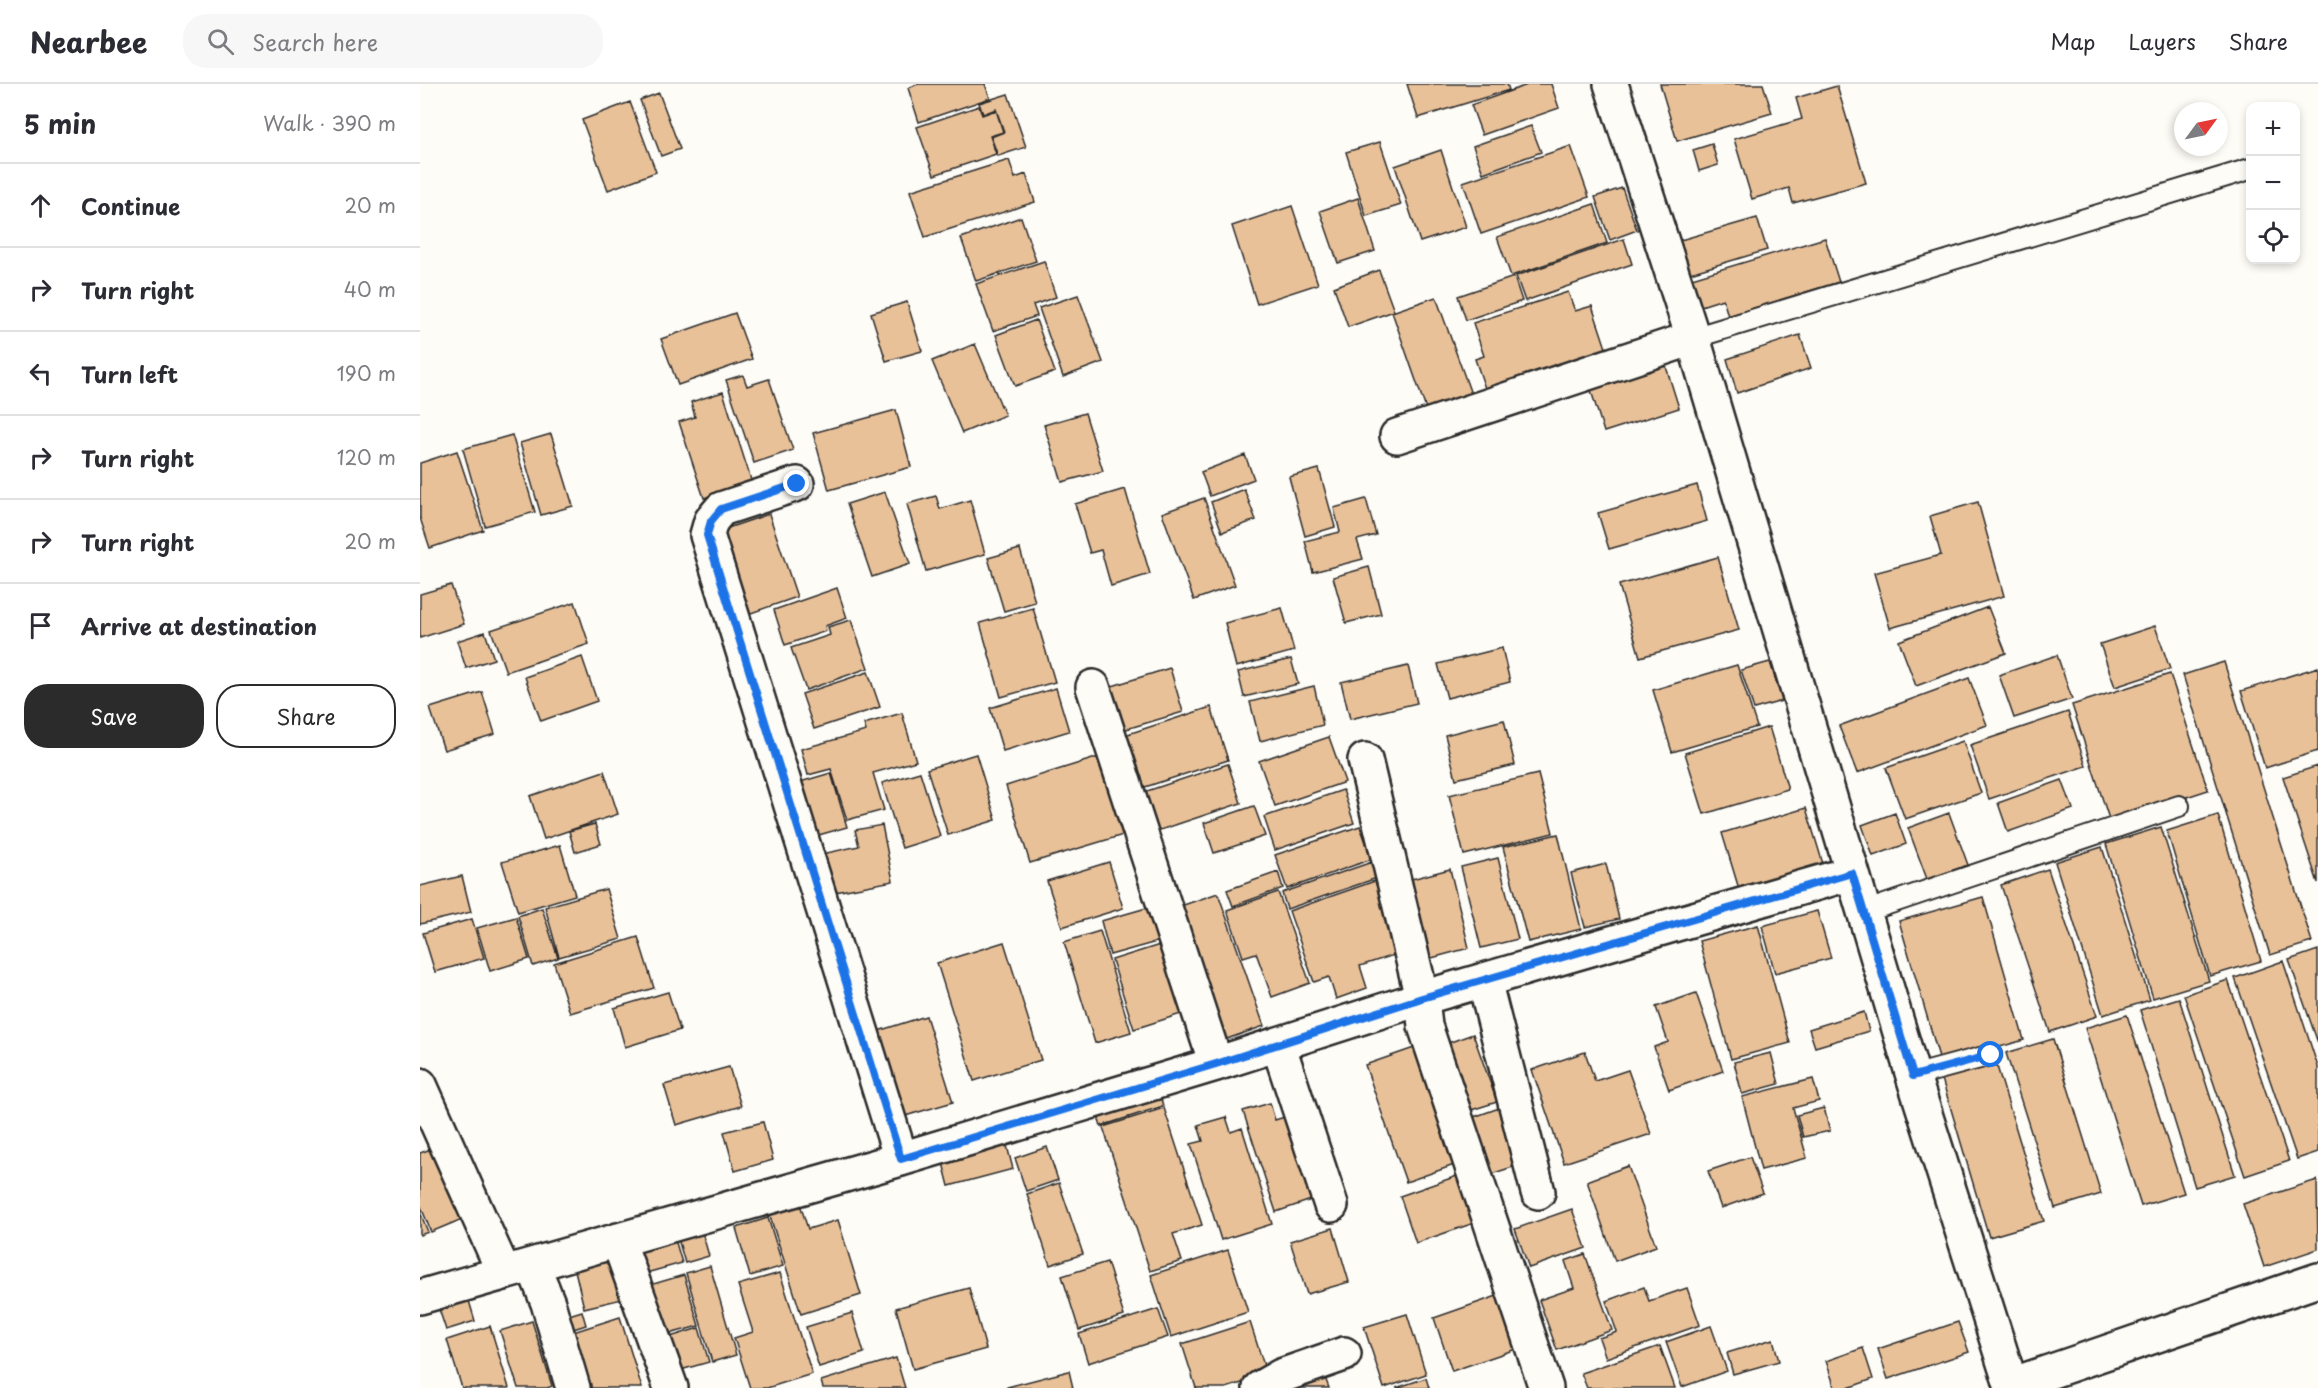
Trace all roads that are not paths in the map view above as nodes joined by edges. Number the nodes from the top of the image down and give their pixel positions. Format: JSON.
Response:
{"nodes":[{"id":1,"x":1611,"y":84,"type":"edge"},
{"id":2,"x":2246,"y":170,"type":"edge"},
{"id":3,"x":1693,"y":338,"type":"junction"},
{"id":4,"x":1397,"y":436,"type":"dead end"},
{"id":5,"x":797,"y":484,"type":"dead end"},
{"id":6,"x":1093,"y":687,"type":"dead end"},
{"id":7,"x":1365,"y":760,"type":"dead end"},
{"id":8,"x":2179,"y":806,"type":"dead end"},
{"id":9,"x":1852,"y":873,"type":"junction"},
{"id":10,"x":1864,"y":912,"type":"junction"},
{"id":11,"x":1484,"y":980,"type":"junction"},
{"id":12,"x":1422,"y":998,"type":"junction"},
{"id":13,"x":1278,"y":1044,"type":"junction"},
{"id":14,"x":1991,"y":1055,"type":"dead end"},
{"id":15,"x":1216,"y":1064,"type":"junction"},
{"id":16,"x":1913,"y":1076,"type":"junction"},
{"id":17,"x":420,"y":1085,"type":"edge"},
{"id":18,"x":901,"y":1159,"type":"junction"},
{"id":19,"x":1538,"y":1192,"type":"dead end"},
{"id":20,"x":1331,"y":1205,"type":"dead end"},
{"id":21,"x":618,"y":1240,"type":"junction"},
{"id":22,"x":518,"y":1269,"type":"junction"},
{"id":23,"x":2318,"y":1280,"type":"edge"},
{"id":24,"x":420,"y":1297,"type":"edge"},
{"id":25,"x":1344,"y":1354,"type":"dead end"},
{"id":26,"x":2011,"y":1387,"type":"edge"},
{"id":27,"x":573,"y":1388,"type":"edge"},
{"id":28,"x":671,"y":1388,"type":"edge"},
{"id":29,"x":1260,"y":1388,"type":"edge"},
{"id":30,"x":1546,"y":1388,"type":"edge"}],
"edges":[{"from":1,"to":3,"type":"street"},
{"from":2,"to":3,"type":"lane"},
{"from":3,"to":4,"type":"street"},
{"from":3,"to":9,"type":"street"},
{"from":5,"to":18,"type":"street"},
{"from":6,"to":15,"type":"street"},
{"from":7,"to":12,"type":"street"},
{"from":8,"to":10,"type":"lane"},
{"from":9,"to":10,"type":"street"},
{"from":9,"to":11,"type":"street"},
{"from":10,"to":16,"type":"street"},
{"from":11,"to":12,"type":"street"},
{"from":11,"to":19,"type":"street"},
{"from":12,"to":13,"type":"street"},
{"from":12,"to":30,"type":"street"},
{"from":13,"to":15,"type":"street"},
{"from":13,"to":20,"type":"street"},
{"from":14,"to":16,"type":"lane"},
{"from":15,"to":18,"type":"street"},
{"from":16,"to":26,"type":"street"},
{"from":17,"to":22,"type":"street"},
{"from":18,"to":21,"type":"street"},
{"from":21,"to":22,"type":"street"},
{"from":21,"to":28,"type":"street"},
{"from":22,"to":24,"type":"street"},
{"from":22,"to":27,"type":"street"},
{"from":23,"to":26,"type":"street"},
{"from":25,"to":29,"type":"street"}]}
